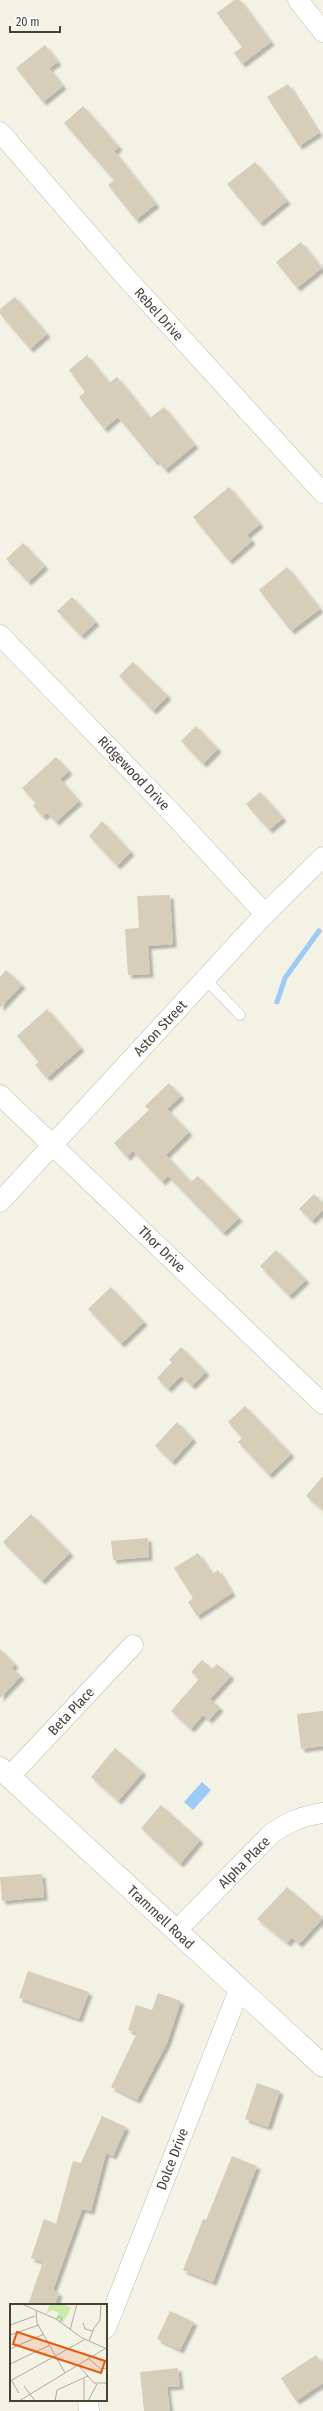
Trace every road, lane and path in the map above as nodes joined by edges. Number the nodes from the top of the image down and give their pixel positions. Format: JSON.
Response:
{"nodes":[{"id":1,"x":298,"y":0,"type":"edge"},
{"id":2,"x":323,"y":32,"type":"edge"},
{"id":3,"x":0,"y":132,"type":"edge"},
{"id":4,"x":323,"y":493,"type":"edge"},
{"id":5,"x":0,"y":635,"type":"edge"},
{"id":6,"x":323,"y":857,"type":"edge"},
{"id":7,"x":265,"y":914,"type":"junction"},
{"id":8,"x":206,"y":980,"type":"junction"},
{"id":9,"x":240,"y":1015,"type":"dead end"},
{"id":10,"x":0,"y":1095,"type":"edge"},
{"id":11,"x":53,"y":1145,"type":"junction"},
{"id":12,"x":0,"y":1202,"type":"edge"},
{"id":13,"x":323,"y":1404,"type":"edge"},
{"id":14,"x":133,"y":1646,"type":"dead end"},
{"id":15,"x":5,"y":1772,"type":"edge"},
{"id":16,"x":323,"y":1813,"type":"edge"},
{"id":17,"x":176,"y":1931,"type":"junction"},
{"id":18,"x":239,"y":1990,"type":"junction"},
{"id":19,"x":323,"y":2066,"type":"edge"},
{"id":20,"x":107,"y":2325,"type":"edge"},
{"id":21,"x":88,"y":2401,"type":"edge"},
{"id":22,"x":89,"y":2411,"type":"edge"}],
"edges":[{"from":1,"to":2,"type":"street"},
{"from":3,"to":4,"type":"street","name":"Rebel Drive"},
{"from":5,"to":7,"type":"street","name":"Ridgewood Drive"},
{"from":6,"to":7,"type":"street","name":"Aston Street"},
{"from":7,"to":8,"type":"street","name":"Aston Street"},
{"from":8,"to":9,"type":"lane"},
{"from":8,"to":11,"type":"street","name":"Aston Street"},
{"from":10,"to":11,"type":"street","name":"Thor Drive"},
{"from":11,"to":12,"type":"street","name":"Aston Street"},
{"from":11,"to":13,"type":"street","name":"Thor Drive"},
{"from":14,"to":15,"type":"street","name":"Beta Place"},
{"from":15,"to":17,"type":"street","name":"Trammell Road"},
{"from":16,"to":17,"type":"street","name":"Alpha Place"},
{"from":17,"to":18,"type":"street","name":"Trammell Road"},
{"from":18,"to":19,"type":"street","name":"Trammell Road"},
{"from":18,"to":20,"type":"street","name":"Dolce Drive"},
{"from":21,"to":22,"type":"street"}]}
